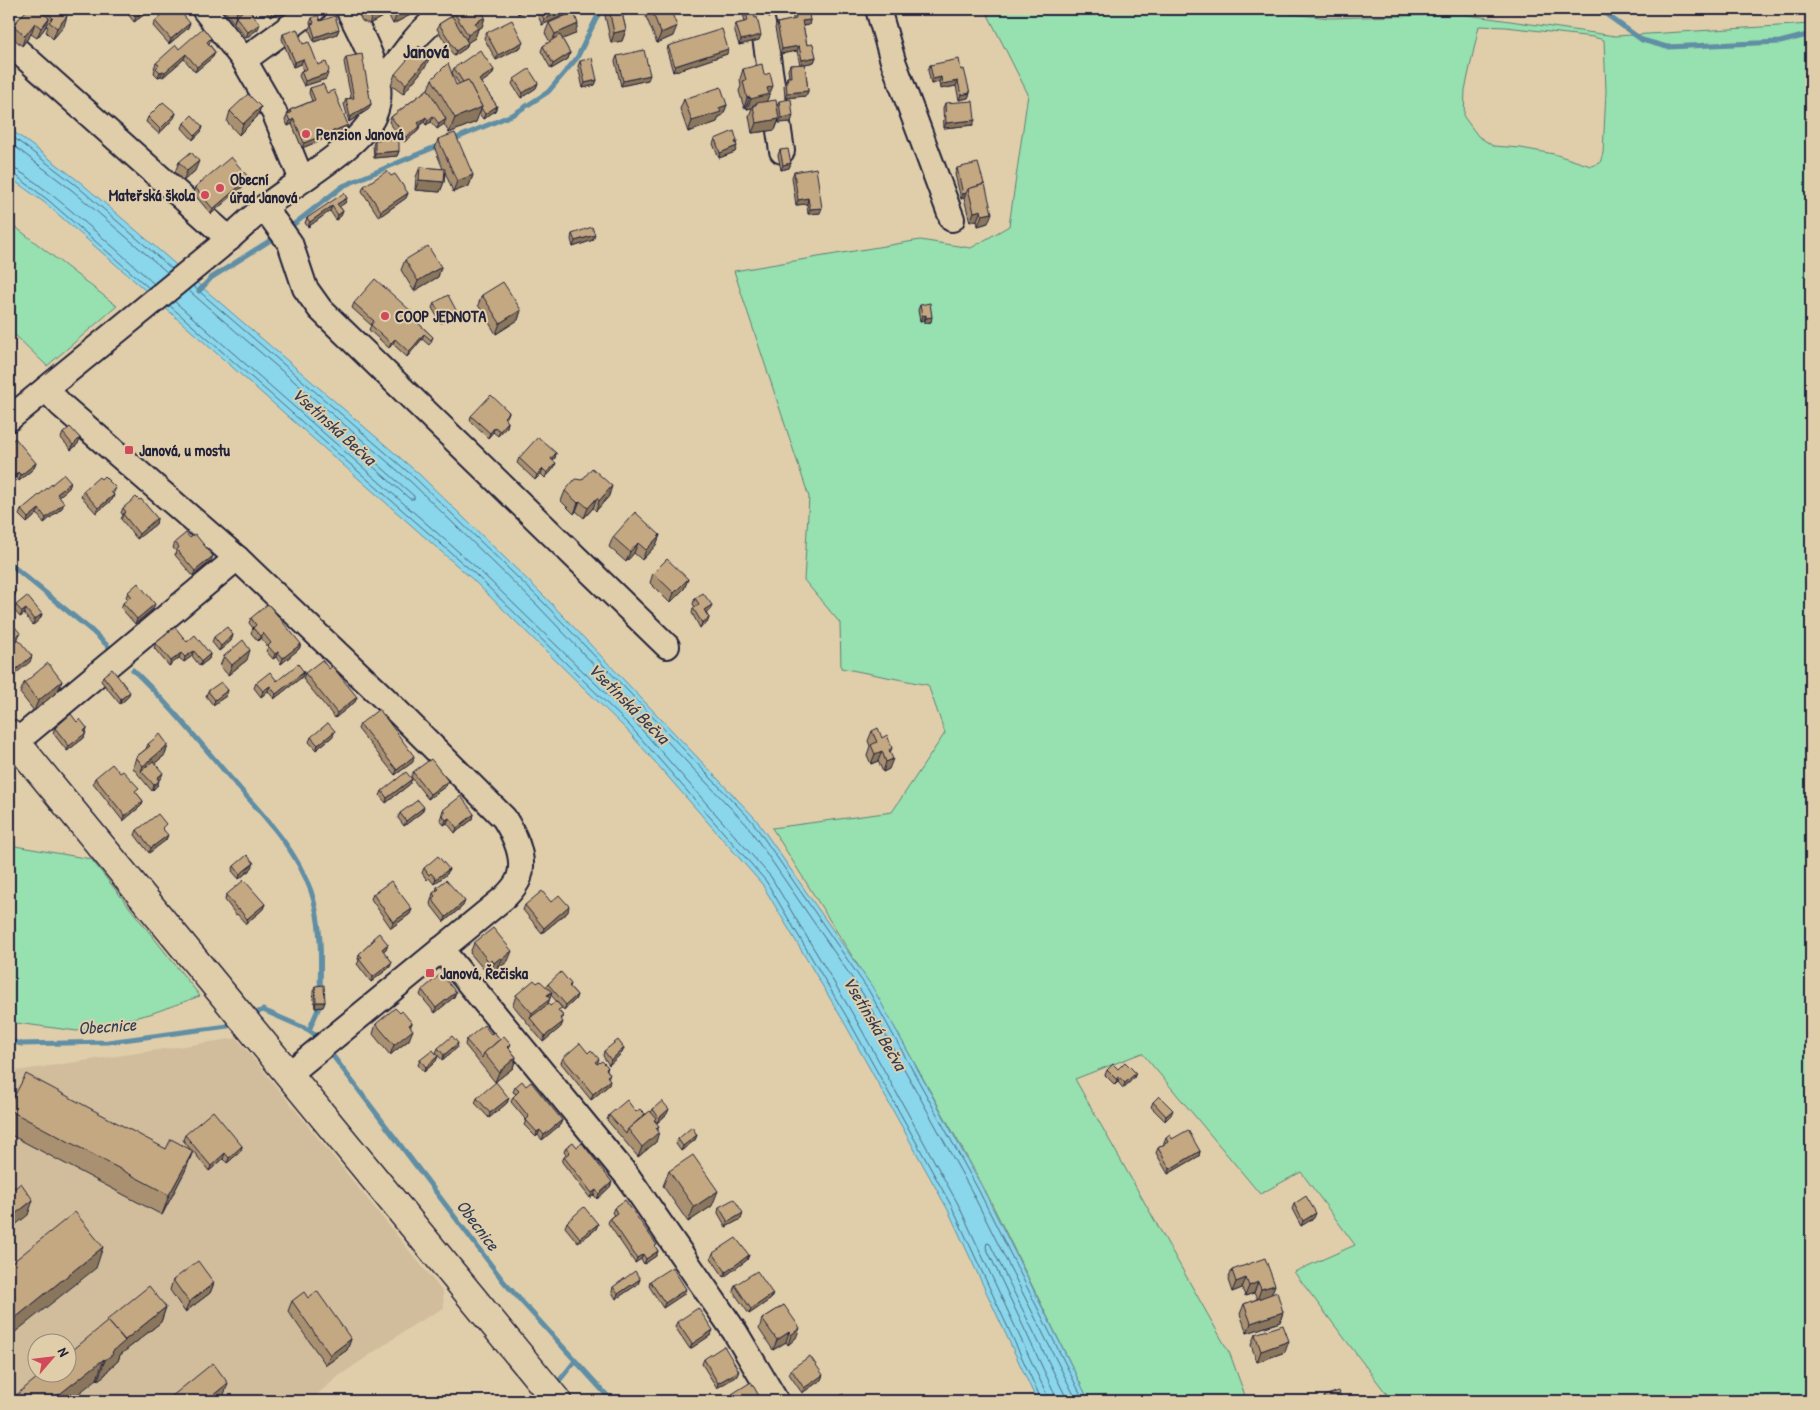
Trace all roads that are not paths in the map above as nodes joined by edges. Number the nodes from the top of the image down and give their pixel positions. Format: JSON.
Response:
{"nodes":[{"id":1,"x":204,"y":9,"type":"edge"},
{"id":2,"x":314,"y":9,"type":"edge"},
{"id":3,"x":348,"y":9,"type":"edge"},
{"id":4,"x":450,"y":9,"type":"edge"},
{"id":5,"x":759,"y":9,"type":"edge"},
{"id":6,"x":878,"y":9,"type":"edge"},
{"id":7,"x":9,"y":43,"type":"edge"},
{"id":8,"x":244,"y":60,"type":"junction"},
{"id":9,"x":378,"y":80,"type":"junction"},
{"id":10,"x":782,"y":151,"type":"edge"},
{"id":11,"x":302,"y":180,"type":"junction"},
{"id":12,"x":270,"y":215,"type":"junction"},
{"id":13,"x":952,"y":219,"type":"dead end"},
{"id":14,"x":224,"y":243,"type":"junction"},
{"id":15,"x":51,"y":384,"type":"junction"},
{"id":16,"x":9,"y":419,"type":"edge"},
{"id":17,"x":238,"y":558,"type":"junction"},
{"id":18,"x":667,"y":646,"type":"dead end"},
{"id":19,"x":12,"y":738,"type":"edge"},
{"id":20,"x":441,"y":949,"type":"junction"},
{"id":21,"x":289,"y":1074,"type":"junction"},
{"id":22,"x":557,"y":1401,"type":"edge"},
{"id":23,"x":776,"y":1401,"type":"edge"}],
"edges":[{"from":1,"to":8,"type":"street"},
{"from":2,"to":8,"type":"street"},
{"from":3,"to":9,"type":"street"},
{"from":4,"to":9,"type":"street"},
{"from":5,"to":10,"type":"street"},
{"from":6,"to":13,"type":"street"},
{"from":7,"to":14,"type":"street"},
{"from":8,"to":11,"type":"street"},
{"from":9,"to":11,"type":"street"},
{"from":11,"to":12,"type":"street"},
{"from":12,"to":14,"type":"street"},
{"from":12,"to":18,"type":"street"},
{"from":14,"to":15,"type":"street"},
{"from":15,"to":16,"type":"street"},
{"from":15,"to":17,"type":"street"},
{"from":17,"to":19,"type":"street"},
{"from":17,"to":20,"type":"street"},
{"from":19,"to":21,"type":"main road"},
{"from":20,"to":21,"type":"street"},
{"from":20,"to":23,"type":"street"},
{"from":21,"to":22,"type":"main road"}]}
